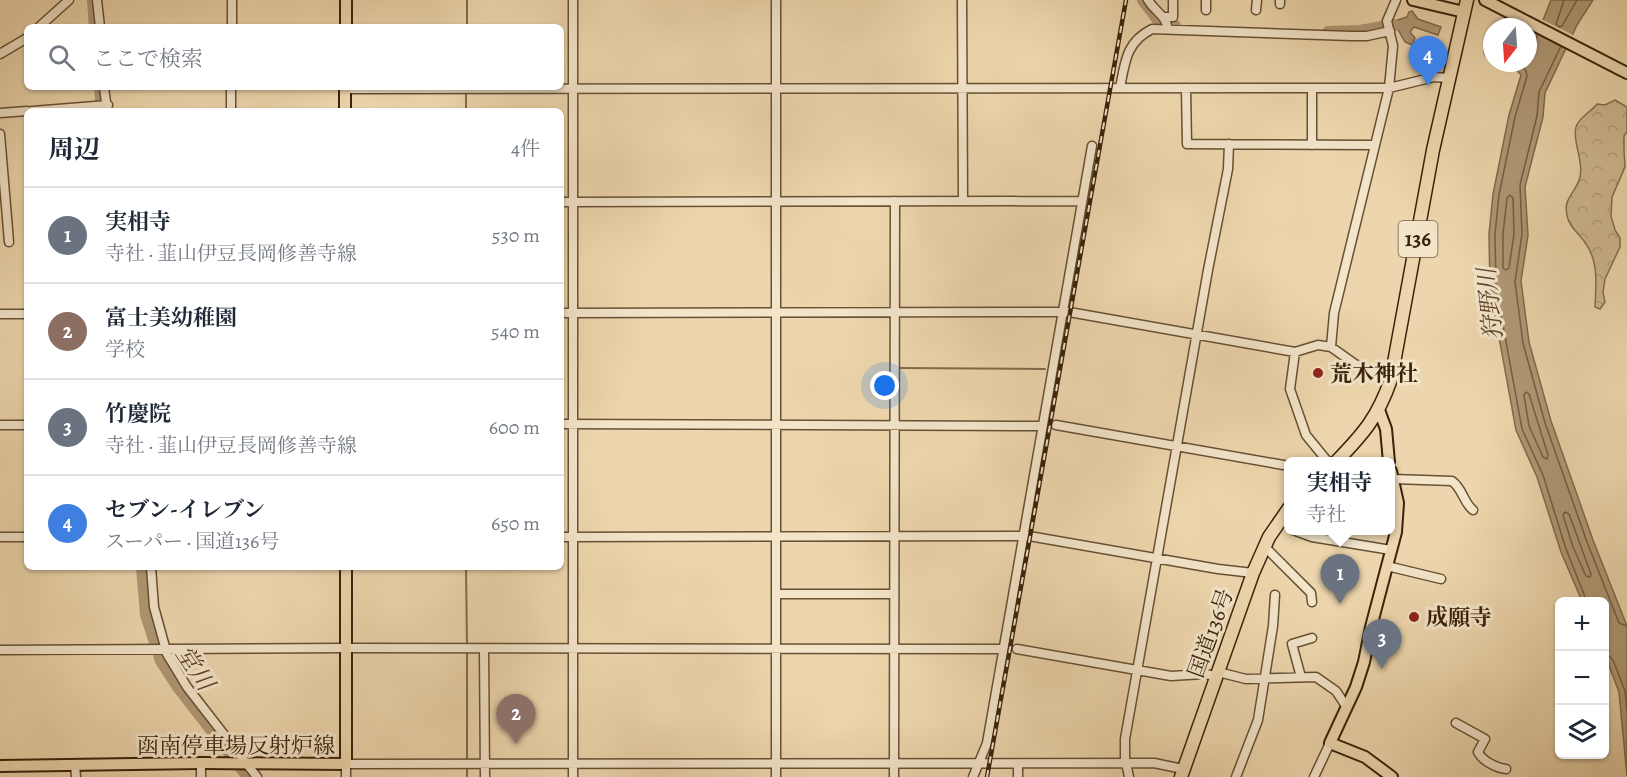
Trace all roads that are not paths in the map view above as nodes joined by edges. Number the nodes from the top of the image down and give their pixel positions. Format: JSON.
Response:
{"nodes":[{"id":1,"x":69,"y":0,"type":"edge"},
{"id":2,"x":98,"y":0,"type":"edge"},
{"id":3,"x":232,"y":0,"type":"edge"},
{"id":4,"x":346,"y":0,"type":"edge"},
{"id":5,"x":573,"y":0,"type":"edge"},
{"id":6,"x":776,"y":0,"type":"edge"},
{"id":7,"x":962,"y":0,"type":"edge"},
{"id":8,"x":1148,"y":0,"type":"edge"},
{"id":9,"x":1173,"y":0,"type":"edge"},
{"id":10,"x":1206,"y":0,"type":"edge"},
{"id":11,"x":1257,"y":0,"type":"edge"},
{"id":12,"x":1395,"y":0,"type":"edge"},
{"id":13,"x":1413,"y":0,"type":"edge"},
{"id":14,"x":1490,"y":3,"type":"edge"},
{"id":15,"x":1465,"y":6,"type":"edge"},
{"id":16,"x":1206,"y":10,"type":"dead end"},
{"id":17,"x":1256,"y":10,"type":"dead end"},
{"id":18,"x":42,"y":24,"type":"edge"},
{"id":19,"x":100,"y":24,"type":"edge"},
{"id":20,"x":232,"y":24,"type":"edge"},
{"id":21,"x":346,"y":24,"type":"edge"},
{"id":22,"x":1167,"y":24,"type":"junction"},
{"id":23,"x":1389,"y":27,"type":"junction"},
{"id":24,"x":24,"y":40,"type":"edge"},
{"id":25,"x":0,"y":54,"type":"edge"},
{"id":26,"x":1627,"y":73,"type":"edge"},
{"id":27,"x":1449,"y":78,"type":"junction"},
{"id":28,"x":776,"y":88,"type":"junction"},
{"id":29,"x":1120,"y":88,"type":"junction"},
{"id":30,"x":1186,"y":88,"type":"junction"},
{"id":31,"x":1312,"y":88,"type":"junction"},
{"id":32,"x":1389,"y":88,"type":"junction"},
{"id":33,"x":564,"y":89,"type":"edge"},
{"id":34,"x":574,"y":89,"type":"junction"},
{"id":35,"x":962,"y":89,"type":"junction"},
{"id":36,"x":104,"y":90,"type":"edge"},
{"id":37,"x":231,"y":90,"type":"edge"},
{"id":38,"x":345,"y":90,"type":"edge"},
{"id":39,"x":82,"y":108,"type":"edge"},
{"id":40,"x":107,"y":108,"type":"edge"},
{"id":41,"x":231,"y":108,"type":"edge"},
{"id":42,"x":345,"y":108,"type":"edge"},
{"id":43,"x":24,"y":111,"type":"edge"},
{"id":44,"x":0,"y":113,"type":"edge"},
{"id":45,"x":0,"y":134,"type":"edge"},
{"id":46,"x":1229,"y":144,"type":"junction"},
{"id":47,"x":1312,"y":145,"type":"junction"},
{"id":48,"x":1374,"y":145,"type":"junction"},
{"id":49,"x":1092,"y":146,"type":"dead end"},
{"id":50,"x":776,"y":200,"type":"junction"},
{"id":51,"x":894,"y":201,"type":"junction"},
{"id":52,"x":963,"y":201,"type":"junction"},
{"id":53,"x":1082,"y":201,"type":"junction"},
{"id":54,"x":564,"y":202,"type":"edge"},
{"id":55,"x":573,"y":202,"type":"junction"},
{"id":56,"x":9,"y":242,"type":"dead end"},
{"id":57,"x":776,"y":312,"type":"junction"},
{"id":58,"x":894,"y":312,"type":"junction"},
{"id":59,"x":1063,"y":312,"type":"junction"},
{"id":60,"x":564,"y":313,"type":"edge"},
{"id":61,"x":573,"y":313,"type":"junction"},
{"id":62,"x":0,"y":314,"type":"edge"},
{"id":63,"x":24,"y":314,"type":"edge"},
{"id":64,"x":1198,"y":334,"type":"junction"},
{"id":65,"x":1331,"y":347,"type":"junction"},
{"id":66,"x":1295,"y":352,"type":"junction"},
{"id":67,"x":1391,"y":379,"type":"junction"},
{"id":68,"x":1379,"y":410,"type":"junction"},
{"id":69,"x":564,"y":424,"type":"edge"},
{"id":70,"x":573,"y":424,"type":"junction"},
{"id":71,"x":0,"y":425,"type":"edge"},
{"id":72,"x":24,"y":425,"type":"edge"},
{"id":73,"x":776,"y":425,"type":"junction"},
{"id":74,"x":1056,"y":425,"type":"dead end"},
{"id":75,"x":894,"y":426,"type":"junction"},
{"id":76,"x":1042,"y":426,"type":"junction"},
{"id":77,"x":1178,"y":446,"type":"junction"},
{"id":78,"x":1324,"y":457,"type":"edge"},
{"id":79,"x":1341,"y":457,"type":"edge"},
{"id":80,"x":1389,"y":457,"type":"edge"},
{"id":81,"x":1284,"y":465,"type":"edge"},
{"id":82,"x":1395,"y":483,"type":"edge"},
{"id":83,"x":1395,"y":495,"type":"edge"},
{"id":84,"x":1473,"y":510,"type":"dead end"},
{"id":85,"x":1284,"y":515,"type":"edge"},
{"id":86,"x":1276,"y":525,"type":"junction"},
{"id":87,"x":1284,"y":527,"type":"edge"},
{"id":88,"x":1395,"y":529,"type":"edge"},
{"id":89,"x":1306,"y":535,"type":"edge"},
{"id":90,"x":1394,"y":535,"type":"edge"},
{"id":91,"x":1023,"y":536,"type":"junction"},
{"id":92,"x":0,"y":537,"type":"edge"},
{"id":93,"x":24,"y":537,"type":"edge"},
{"id":94,"x":564,"y":537,"type":"edge"},
{"id":95,"x":573,"y":537,"type":"junction"},
{"id":96,"x":775,"y":537,"type":"junction"},
{"id":97,"x":894,"y":538,"type":"junction"},
{"id":98,"x":1264,"y":546,"type":"junction"},
{"id":99,"x":1391,"y":550,"type":"junction"},
{"id":100,"x":1157,"y":558,"type":"junction"},
{"id":101,"x":1387,"y":566,"type":"junction"},
{"id":102,"x":151,"y":570,"type":"edge"},
{"id":103,"x":346,"y":570,"type":"edge"},
{"id":104,"x":1253,"y":573,"type":"junction"},
{"id":105,"x":1441,"y":579,"type":"dead end"},
{"id":106,"x":776,"y":594,"type":"junction"},
{"id":107,"x":894,"y":594,"type":"junction"},
{"id":108,"x":1275,"y":595,"type":"dead end"},
{"id":109,"x":1312,"y":602,"type":"dead end"},
{"id":110,"x":1312,"y":638,"type":"dead end"},
{"id":111,"x":346,"y":648,"type":"junction"},
{"id":112,"x":163,"y":649,"type":"junction"},
{"id":113,"x":484,"y":649,"type":"junction"},
{"id":114,"x":574,"y":649,"type":"junction"},
{"id":115,"x":776,"y":649,"type":"junction"},
{"id":116,"x":1003,"y":649,"type":"junction"},
{"id":117,"x":1017,"y":649,"type":"dead end"},
{"id":118,"x":0,"y":650,"type":"edge"},
{"id":119,"x":894,"y":650,"type":"junction"},
{"id":120,"x":1137,"y":671,"type":"junction"},
{"id":121,"x":1218,"y":674,"type":"junction"},
{"id":122,"x":1301,"y":677,"type":"junction"},
{"id":123,"x":1264,"y":678,"type":"junction"},
{"id":124,"x":1346,"y":706,"type":"junction"},
{"id":125,"x":1456,"y":723,"type":"dead end"},
{"id":126,"x":1330,"y":743,"type":"junction"},
{"id":127,"x":894,"y":763,"type":"junction"},
{"id":128,"x":979,"y":763,"type":"junction"},
{"id":129,"x":201,"y":764,"type":"junction"},
{"id":130,"x":246,"y":764,"type":"junction"},
{"id":131,"x":346,"y":764,"type":"junction"},
{"id":132,"x":485,"y":764,"type":"junction"},
{"id":133,"x":776,"y":764,"type":"junction"},
{"id":134,"x":1018,"y":764,"type":"junction"},
{"id":135,"x":1127,"y":764,"type":"junction"},
{"id":136,"x":75,"y":765,"type":"junction"},
{"id":137,"x":573,"y":765,"type":"junction"},
{"id":138,"x":0,"y":766,"type":"edge"},
{"id":139,"x":1506,"y":769,"type":"edge"},
{"id":140,"x":1182,"y":773,"type":"edge"},
{"id":141,"x":76,"y":777,"type":"edge"},
{"id":142,"x":201,"y":777,"type":"edge"},
{"id":143,"x":257,"y":777,"type":"edge"},
{"id":144,"x":346,"y":777,"type":"edge"},
{"id":145,"x":485,"y":777,"type":"edge"},
{"id":146,"x":573,"y":777,"type":"edge"},
{"id":147,"x":776,"y":777,"type":"edge"},
{"id":148,"x":894,"y":777,"type":"edge"},
{"id":149,"x":973,"y":777,"type":"edge"},
{"id":150,"x":1018,"y":777,"type":"edge"},
{"id":151,"x":1129,"y":777,"type":"edge"},
{"id":152,"x":1236,"y":777,"type":"edge"},
{"id":153,"x":1314,"y":777,"type":"edge"},
{"id":154,"x":1392,"y":777,"type":"edge"}],
"edges":[{"from":1,"to":18,"type":"street"},
{"from":2,"to":19,"type":"street"},
{"from":3,"to":20,"type":"street"},
{"from":4,"to":21,"type":"main road"},
{"from":5,"to":34,"type":"street"},
{"from":6,"to":28,"type":"street"},
{"from":7,"to":35,"type":"street"},
{"from":8,"to":22,"type":"street"},
{"from":9,"to":22,"type":"street"},
{"from":10,"to":16,"type":"street"},
{"from":11,"to":17,"type":"street"},
{"from":12,"to":23,"type":"street"},
{"from":13,"to":15,"type":"main road"},
{"from":14,"to":26,"type":"main road"},
{"from":15,"to":27,"type":"highway","number":"136"},
{"from":22,"to":23,"type":"street"},
{"from":22,"to":29,"type":"street"},
{"from":23,"to":32,"type":"street"},
{"from":24,"to":25,"type":"street"},
{"from":27,"to":32,"type":"street"},
{"from":27,"to":67,"type":"highway","number":"136"},
{"from":28,"to":34,"type":"street"},
{"from":28,"to":35,"type":"street"},
{"from":28,"to":50,"type":"street"},
{"from":29,"to":30,"type":"street"},
{"from":29,"to":35,"type":"street"},
{"from":30,"to":31,"type":"street"},
{"from":30,"to":46,"type":"street"},
{"from":31,"to":32,"type":"street"},
{"from":31,"to":47,"type":"street"},
{"from":32,"to":48,"type":"street"},
{"from":33,"to":34,"type":"street"},
{"from":34,"to":55,"type":"street"},
{"from":35,"to":52,"type":"street"},
{"from":36,"to":40,"type":"street"},
{"from":37,"to":41,"type":"street"},
{"from":38,"to":42,"type":"main road"},
{"from":39,"to":40,"type":"street"},
{"from":43,"to":44,"type":"street"},
{"from":45,"to":56,"type":"street"},
{"from":46,"to":47,"type":"street"},
{"from":46,"to":64,"type":"street"},
{"from":47,"to":48,"type":"street"},
{"from":48,"to":65,"type":"street"},
{"from":49,"to":53,"type":"street"},
{"from":50,"to":51,"type":"street"},
{"from":50,"to":55,"type":"street"},
{"from":50,"to":57,"type":"street"},
{"from":51,"to":52,"type":"street"},
{"from":51,"to":58,"type":"street"},
{"from":52,"to":53,"type":"street"},
{"from":53,"to":59,"type":"street"},
{"from":54,"to":55,"type":"street"},
{"from":55,"to":61,"type":"street"},
{"from":57,"to":58,"type":"street"},
{"from":57,"to":61,"type":"street"},
{"from":57,"to":73,"type":"street"},
{"from":58,"to":59,"type":"street"},
{"from":58,"to":75,"type":"street"},
{"from":59,"to":64,"type":"street"},
{"from":59,"to":76,"type":"street"},
{"from":60,"to":61,"type":"street"},
{"from":61,"to":70,"type":"street"},
{"from":62,"to":63,"type":"street"},
{"from":64,"to":66,"type":"street"},
{"from":64,"to":77,"type":"street"},
{"from":65,"to":66,"type":"street"},
{"from":65,"to":67,"type":"street"},
{"from":66,"to":78,"type":"street"},
{"from":67,"to":68,"type":"highway","number":"136"},
{"from":68,"to":79,"type":"highway","number":"136"},
{"from":68,"to":80,"type":"main road"},
{"from":69,"to":70,"type":"street"},
{"from":70,"to":73,"type":"street"},
{"from":70,"to":95,"type":"street"},
{"from":71,"to":72,"type":"street"},
{"from":73,"to":75,"type":"street"},
{"from":73,"to":96,"type":"street"},
{"from":74,"to":77,"type":"street"},
{"from":75,"to":76,"type":"street"},
{"from":75,"to":97,"type":"street"},
{"from":76,"to":91,"type":"street"},
{"from":77,"to":81,"type":"street"},
{"from":77,"to":100,"type":"street"},
{"from":82,"to":84,"type":"street"},
{"from":83,"to":88,"type":"main road"},
{"from":85,"to":86,"type":"highway","name":"国道136号"},
{"from":86,"to":87,"type":"street"},
{"from":86,"to":98,"type":"highway","name":"国道136号"},
{"from":89,"to":99,"type":"street"},
{"from":90,"to":99,"type":"main road"},
{"from":91,"to":97,"type":"street"},
{"from":91,"to":100,"type":"street"},
{"from":91,"to":116,"type":"street"},
{"from":92,"to":93,"type":"street"},
{"from":94,"to":95,"type":"street"},
{"from":95,"to":96,"type":"street"},
{"from":95,"to":114,"type":"street"},
{"from":96,"to":97,"type":"street"},
{"from":96,"to":106,"type":"street"},
{"from":97,"to":107,"type":"street"},
{"from":98,"to":104,"type":"highway","name":"国道136号"},
{"from":98,"to":109,"type":"street"},
{"from":99,"to":101,"type":"main road"},
{"from":100,"to":104,"type":"street"},
{"from":100,"to":120,"type":"street"},
{"from":101,"to":105,"type":"street"},
{"from":101,"to":124,"type":"main road"},
{"from":102,"to":112,"type":"street"},
{"from":103,"to":111,"type":"main road","name":"函南停車場反射炉線"},
{"from":104,"to":121,"type":"highway","name":"国道136号"},
{"from":106,"to":107,"type":"street"},
{"from":106,"to":115,"type":"street"},
{"from":107,"to":119,"type":"street"},
{"from":108,"to":123,"type":"street"},
{"from":110,"to":122,"type":"street"},
{"from":111,"to":112,"type":"street"},
{"from":111,"to":113,"type":"street"},
{"from":111,"to":131,"type":"main road","name":"函南停車場反射炉線"},
{"from":112,"to":118,"type":"street"},
{"from":112,"to":130,"type":"street"},
{"from":113,"to":114,"type":"street"},
{"from":113,"to":132,"type":"street"},
{"from":114,"to":115,"type":"street"},
{"from":114,"to":137,"type":"street"},
{"from":115,"to":119,"type":"street"},
{"from":115,"to":133,"type":"street"},
{"from":116,"to":119,"type":"street"},
{"from":116,"to":128,"type":"street"},
{"from":117,"to":120,"type":"street"},
{"from":119,"to":127,"type":"street"},
{"from":120,"to":121,"type":"street"},
{"from":120,"to":135,"type":"street"},
{"from":121,"to":123,"type":"street"},
{"from":121,"to":140,"type":"highway","name":"国道136号"},
{"from":122,"to":123,"type":"street"},
{"from":122,"to":124,"type":"street"},
{"from":123,"to":152,"type":"street"},
{"from":124,"to":126,"type":"main road"},
{"from":125,"to":139,"type":"street"},
{"from":126,"to":153,"type":"street"},
{"from":126,"to":154,"type":"main road"},
{"from":127,"to":128,"type":"street"},
{"from":127,"to":133,"type":"street"},
{"from":127,"to":148,"type":"street"},
{"from":128,"to":134,"type":"street"},
{"from":128,"to":149,"type":"street"},
{"from":129,"to":130,"type":"main road","name":"函南停車場反射炉線"},
{"from":129,"to":136,"type":"main road","name":"函南停車場反射炉線"},
{"from":129,"to":142,"type":"street"},
{"from":130,"to":131,"type":"main road","name":"函南停車場反射炉線"},
{"from":130,"to":143,"type":"street"},
{"from":131,"to":132,"type":"street"},
{"from":131,"to":144,"type":"street"},
{"from":132,"to":137,"type":"street"},
{"from":132,"to":145,"type":"street"},
{"from":133,"to":137,"type":"street"},
{"from":133,"to":147,"type":"street"},
{"from":134,"to":135,"type":"street"},
{"from":134,"to":150,"type":"street"},
{"from":135,"to":140,"type":"street"},
{"from":135,"to":151,"type":"street"},
{"from":136,"to":138,"type":"main road","name":"函南停車場反射炉線"},
{"from":136,"to":141,"type":"street"},
{"from":137,"to":146,"type":"street"}]}
